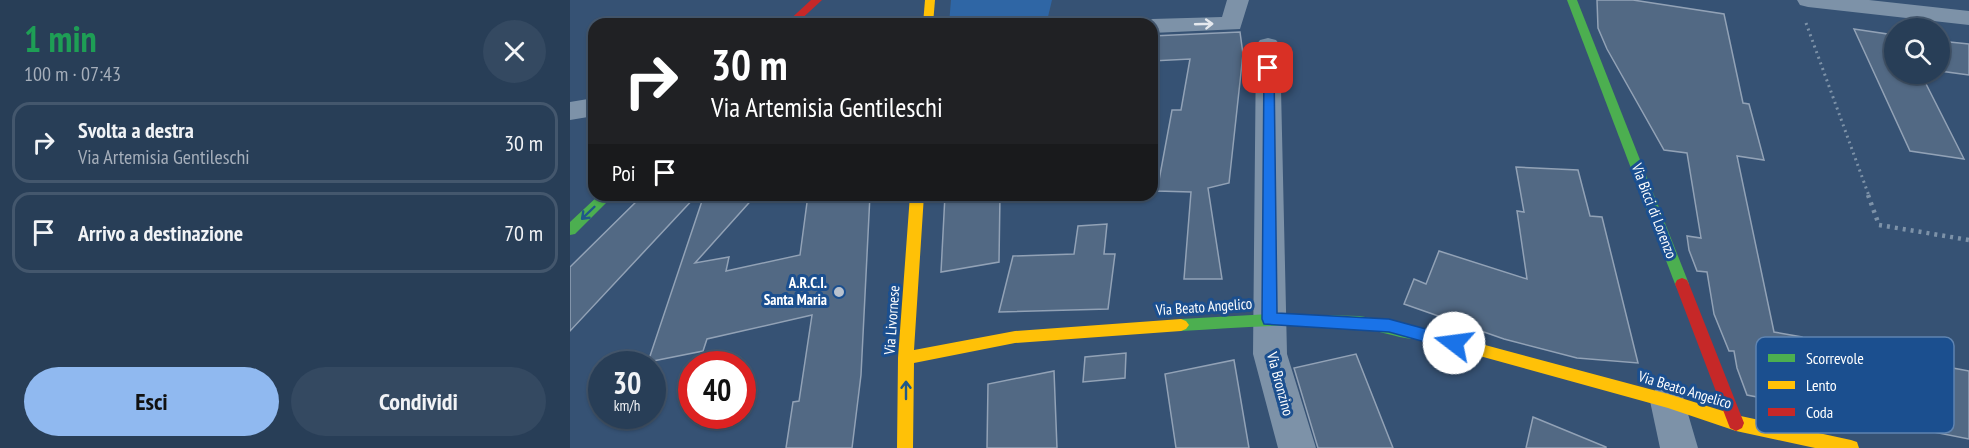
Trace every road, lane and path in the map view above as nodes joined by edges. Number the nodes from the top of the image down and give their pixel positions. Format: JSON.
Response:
{"nodes":[{"id":1,"x":817,"y":0,"type":"edge"},
{"id":2,"x":930,"y":0,"type":"edge"},
{"id":3,"x":1238,"y":0,"type":"edge"},
{"id":4,"x":1572,"y":0,"type":"edge"},
{"id":5,"x":1807,"y":11,"type":"edge"},
{"id":6,"x":797,"y":18,"type":"edge"},
{"id":7,"x":928,"y":18,"type":"edge"},
{"id":8,"x":1969,"y":18,"type":"edge"},
{"id":9,"x":1158,"y":26,"type":"edge"},
{"id":10,"x":1268,"y":45,"type":"dead end"},
{"id":11,"x":588,"y":108,"type":"edge"},
{"id":12,"x":570,"y":111,"type":"edge"},
{"id":13,"x":601,"y":201,"type":"edge"},
{"id":14,"x":917,"y":201,"type":"edge"},
{"id":15,"x":570,"y":230,"type":"edge"},
{"id":16,"x":1969,"y":240,"type":"edge"},
{"id":17,"x":1270,"y":319,"type":"junction"},
{"id":18,"x":906,"y":358,"type":"junction"},
{"id":19,"x":1668,"y":401,"type":"junction"},
{"id":20,"x":1736,"y":423,"type":"junction"},
{"id":21,"x":1756,"y":427,"type":"edge"},
{"id":22,"x":1782,"y":433,"type":"edge"},
{"id":23,"x":905,"y":448,"type":"edge"},
{"id":24,"x":1297,"y":448,"type":"edge"},
{"id":25,"x":1679,"y":448,"type":"edge"},
{"id":26,"x":1851,"y":448,"type":"edge"}],
"edges":[{"from":1,"to":6,"type":"street"},
{"from":2,"to":7,"type":"street"},
{"from":9,"to":3,"type":"street","one_way":true},
{"from":4,"to":20,"type":"street","name":"Via Bicci di Lorenzo"},
{"from":5,"to":8,"type":"street"},
{"from":5,"to":16,"type":"path"},
{"from":10,"to":17,"type":"street","name":"Via Bronzino"},
{"from":11,"to":12,"type":"street"},
{"from":13,"to":15,"type":"street","one_way":true},
{"from":14,"to":18,"type":"street","name":"Via Livornese"},
{"from":17,"to":18,"type":"street","name":"Via Beato Angelico"},
{"from":17,"to":19,"type":"street","name":"Via Beato Angelico"},
{"from":17,"to":24,"type":"street","name":"Via Bronzino"},
{"from":23,"to":18,"type":"street","name":"Via Livornese","one_way":true},
{"from":19,"to":20,"type":"street","name":"Via Beato Angelico"},
{"from":19,"to":25,"type":"street"},
{"from":20,"to":21,"type":"street","name":"Via Beato Angelico"},
{"from":22,"to":26,"type":"street","name":"Via Beato Angelico"}]}
